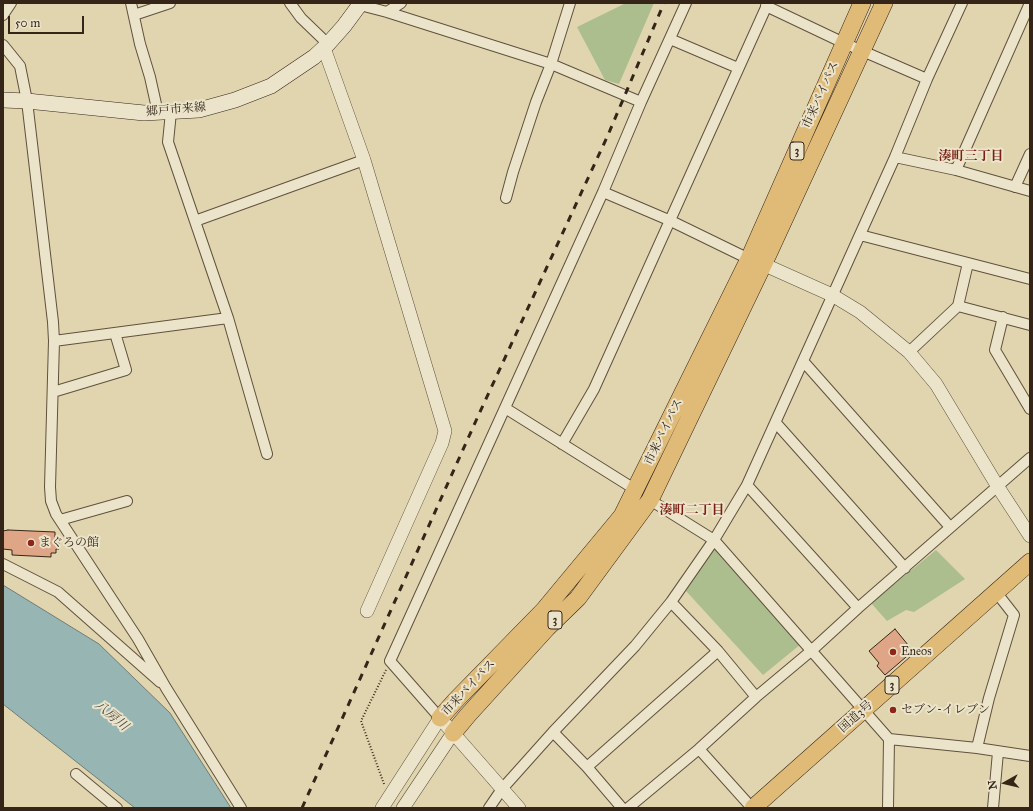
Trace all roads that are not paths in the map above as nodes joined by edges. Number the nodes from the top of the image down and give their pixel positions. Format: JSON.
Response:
{"nodes":[{"id":1,"x":11,"y":3,"type":"edge"},
{"id":2,"x":131,"y":3,"type":"edge"},
{"id":3,"x":170,"y":3,"type":"edge"},
{"id":4,"x":290,"y":3,"type":"edge"},
{"id":5,"x":401,"y":3,"type":"edge"},
{"id":6,"x":570,"y":3,"type":"edge"},
{"id":7,"x":686,"y":3,"type":"edge"},
{"id":8,"x":862,"y":3,"type":"edge"},
{"id":9,"x":884,"y":3,"type":"edge"},
{"id":10,"x":962,"y":3,"type":"edge"},
{"id":11,"x":1030,"y":3,"type":"edge"},
{"id":12,"x":360,"y":4,"type":"edge"},
{"id":13,"x":767,"y":5,"type":"edge"},
{"id":14,"x":387,"y":12,"type":"junction"},
{"id":15,"x":3,"y":14,"type":"edge"},
{"id":16,"x":134,"y":15,"type":"junction"},
{"id":17,"x":670,"y":39,"type":"junction"},
{"id":18,"x":844,"y":43,"type":"junction"},
{"id":19,"x":3,"y":45,"type":"edge"},
{"id":20,"x":326,"y":46,"type":"junction"},
{"id":21,"x":863,"y":51,"type":"junction"},
{"id":22,"x":551,"y":64,"type":"junction"},
{"id":23,"x":738,"y":68,"type":"junction"},
{"id":24,"x":927,"y":79,"type":"junction"},
{"id":25,"x":3,"y":100,"type":"edge"},
{"id":26,"x":26,"y":101,"type":"junction"},
{"id":27,"x":641,"y":102,"type":"junction"},
{"id":28,"x":164,"y":112,"type":"junction"},
{"id":29,"x":1030,"y":154,"type":"edge"},
{"id":30,"x":895,"y":156,"type":"junction"},
{"id":31,"x":364,"y":160,"type":"junction"},
{"id":32,"x":956,"y":170,"type":"junction"},
{"id":33,"x":1015,"y":187,"type":"junction"},
{"id":34,"x":1030,"y":191,"type":"edge"},
{"id":35,"x":603,"y":192,"type":"junction"},
{"id":36,"x":506,"y":198,"type":"dead end"},
{"id":37,"x":195,"y":221,"type":"junction"},
{"id":38,"x":671,"y":221,"type":"junction"},
{"id":39,"x":860,"y":235,"type":"junction"},
{"id":40,"x":757,"y":261,"type":"junction"},
{"id":41,"x":968,"y":262,"type":"junction"},
{"id":42,"x":1030,"y":279,"type":"edge"},
{"id":43,"x":832,"y":295,"type":"junction"},
{"id":44,"x":958,"y":306,"type":"junction"},
{"id":45,"x":1003,"y":317,"type":"junction"},
{"id":46,"x":228,"y":318,"type":"junction"},
{"id":47,"x":1030,"y":325,"type":"edge"},
{"id":48,"x":115,"y":333,"type":"junction"},
{"id":49,"x":54,"y":342,"type":"junction"},
{"id":50,"x":909,"y":352,"type":"junction"},
{"id":51,"x":803,"y":361,"type":"junction"},
{"id":52,"x":53,"y":392,"type":"junction"},
{"id":53,"x":505,"y":408,"type":"junction"},
{"id":54,"x":1030,"y":409,"type":"edge"},
{"id":55,"x":776,"y":423,"type":"junction"},
{"id":56,"x":562,"y":444,"type":"junction"},
{"id":57,"x":267,"y":454,"type":"dead end"},
{"id":58,"x":1030,"y":458,"type":"edge"},
{"id":59,"x":747,"y":485,"type":"junction"},
{"id":60,"x":998,"y":486,"type":"junction"},
{"id":61,"x":636,"y":490,"type":"junction"},
{"id":62,"x":650,"y":500,"type":"junction"},
{"id":63,"x":127,"y":501,"type":"dead end"},
{"id":64,"x":60,"y":520,"type":"junction"},
{"id":65,"x":950,"y":527,"type":"junction"},
{"id":66,"x":1030,"y":536,"type":"edge"},
{"id":67,"x":714,"y":540,"type":"junction"},
{"id":68,"x":1030,"y":562,"type":"edge"},
{"id":69,"x":3,"y":564,"type":"edge"},
{"id":70,"x":905,"y":568,"type":"junction"},
{"id":71,"x":996,"y":592,"type":"junction"},
{"id":72,"x":672,"y":602,"type":"junction"},
{"id":73,"x":858,"y":608,"type":"junction"},
{"id":74,"x":367,"y":610,"type":"dead end"},
{"id":75,"x":718,"y":651,"type":"junction"},
{"id":76,"x":811,"y":651,"type":"junction"},
{"id":77,"x":166,"y":688,"type":"junction"},
{"id":78,"x":756,"y":697,"type":"junction"},
{"id":79,"x":863,"y":710,"type":"junction"},
{"id":80,"x":440,"y":718,"type":"junction"},
{"id":81,"x":553,"y":732,"type":"junction"},
{"id":82,"x":453,"y":733,"type":"junction"},
{"id":83,"x":889,"y":739,"type":"junction"},
{"id":84,"x":978,"y":748,"type":"junction"},
{"id":85,"x":699,"y":749,"type":"junction"},
{"id":86,"x":998,"y":752,"type":"junction"},
{"id":87,"x":1030,"y":756,"type":"edge"},
{"id":88,"x":587,"y":767,"type":"junction"},
{"id":89,"x":76,"y":774,"type":"dead end"},
{"id":90,"x":502,"y":789,"type":"junction"},
{"id":91,"x":117,"y":808,"type":"edge"},
{"id":92,"x":241,"y":808,"type":"edge"},
{"id":93,"x":382,"y":808,"type":"edge"},
{"id":94,"x":403,"y":808,"type":"edge"},
{"id":95,"x":489,"y":808,"type":"edge"},
{"id":96,"x":519,"y":808,"type":"edge"},
{"id":97,"x":622,"y":808,"type":"edge"},
{"id":98,"x":628,"y":808,"type":"edge"},
{"id":99,"x":753,"y":808,"type":"edge"},
{"id":100,"x":888,"y":808,"type":"edge"},
{"id":101,"x":994,"y":808,"type":"edge"}],
"edges":[{"from":1,"to":15,"type":"street"},
{"from":2,"to":16,"type":"street"},
{"from":3,"to":16,"type":"street"},
{"from":4,"to":20,"type":"street"},
{"from":5,"to":14,"type":"street"},
{"from":6,"to":22,"type":"street"},
{"from":7,"to":17,"type":"street"},
{"from":8,"to":18,"type":"highway","name":"市来バイパス","number":"3"},
{"from":9,"to":21,"type":"highway","name":"市来バイパス","number":"3"},
{"from":10,"to":24,"type":"street"},
{"from":11,"to":32,"type":"street"},
{"from":12,"to":14,"type":"street"},
{"from":12,"to":20,"type":"main road","name":"郷戸市来線"},
{"from":13,"to":18,"type":"street"},
{"from":13,"to":23,"type":"street"},
{"from":14,"to":22,"type":"street"},
{"from":16,"to":28,"type":"street"},
{"from":17,"to":23,"type":"street"},
{"from":17,"to":27,"type":"street"},
{"from":18,"to":21,"type":"street"},
{"from":18,"to":40,"type":"highway","name":"市来バイパス","number":"3"},
{"from":19,"to":26,"type":"street"},
{"from":20,"to":28,"type":"main road","name":"郷戸市来線"},
{"from":20,"to":31,"type":"street"},
{"from":21,"to":24,"type":"street"},
{"from":21,"to":40,"type":"highway","name":"市来バイパス","number":"3"},
{"from":22,"to":27,"type":"street"},
{"from":22,"to":36,"type":"street"},
{"from":23,"to":38,"type":"street"},
{"from":24,"to":30,"type":"street"},
{"from":25,"to":26,"type":"main road","name":"郷戸市来線"},
{"from":26,"to":28,"type":"main road","name":"郷戸市来線"},
{"from":26,"to":49,"type":"street"},
{"from":27,"to":35,"type":"street"},
{"from":28,"to":37,"type":"street"},
{"from":29,"to":33,"type":"street"},
{"from":30,"to":32,"type":"street"},
{"from":30,"to":39,"type":"street"},
{"from":31,"to":37,"type":"street"},
{"from":31,"to":74,"type":"street"},
{"from":32,"to":33,"type":"street"},
{"from":33,"to":34,"type":"street"},
{"from":35,"to":38,"type":"street"},
{"from":35,"to":53,"type":"street"},
{"from":37,"to":46,"type":"street"},
{"from":38,"to":40,"type":"street"},
{"from":38,"to":56,"type":"street"},
{"from":39,"to":41,"type":"street"},
{"from":39,"to":43,"type":"street"},
{"from":40,"to":43,"type":"street"},
{"from":40,"to":61,"type":"highway","name":"市来バイパス","number":"3"},
{"from":40,"to":62,"type":"highway","name":"市来バイパス","number":"3"},
{"from":41,"to":42,"type":"street"},
{"from":41,"to":44,"type":"street"},
{"from":43,"to":50,"type":"street"},
{"from":43,"to":51,"type":"street"},
{"from":44,"to":45,"type":"street"},
{"from":44,"to":50,"type":"street"},
{"from":45,"to":47,"type":"street"},
{"from":45,"to":54,"type":"street"},
{"from":46,"to":48,"type":"street"},
{"from":46,"to":57,"type":"street"},
{"from":48,"to":49,"type":"street"},
{"from":48,"to":52,"type":"street"},
{"from":49,"to":52,"type":"street"},
{"from":50,"to":60,"type":"street"},
{"from":51,"to":55,"type":"street"},
{"from":51,"to":65,"type":"street"},
{"from":52,"to":64,"type":"street"},
{"from":53,"to":56,"type":"street"},
{"from":53,"to":80,"type":"street"},
{"from":55,"to":59,"type":"street"},
{"from":55,"to":70,"type":"street"},
{"from":56,"to":61,"type":"street"},
{"from":58,"to":60,"type":"street"},
{"from":59,"to":67,"type":"street"},
{"from":59,"to":73,"type":"street"},
{"from":60,"to":65,"type":"street"},
{"from":60,"to":66,"type":"street"},
{"from":61,"to":80,"type":"highway","name":"市来バイパス","number":"3"},
{"from":62,"to":67,"type":"street"},
{"from":62,"to":82,"type":"highway","name":"市来バイパス","number":"3"},
{"from":63,"to":64,"type":"street"},
{"from":64,"to":77,"type":"street"},
{"from":65,"to":70,"type":"street"},
{"from":67,"to":72,"type":"street"},
{"from":67,"to":76,"type":"street"},
{"from":68,"to":71,"type":"highway","name":"国道3号","number":"3"},
{"from":69,"to":77,"type":"street"},
{"from":70,"to":73,"type":"street"},
{"from":71,"to":79,"type":"highway","name":"国道3号","number":"3"},
{"from":71,"to":84,"type":"street"},
{"from":72,"to":75,"type":"street"},
{"from":72,"to":81,"type":"street"},
{"from":73,"to":76,"type":"street"},
{"from":75,"to":78,"type":"street"},
{"from":75,"to":88,"type":"street"},
{"from":76,"to":78,"type":"street"},
{"from":76,"to":79,"type":"street"},
{"from":77,"to":92,"type":"street"},
{"from":78,"to":85,"type":"street"},
{"from":79,"to":83,"type":"street"},
{"from":79,"to":99,"type":"highway","name":"国道3号","number":"3"},
{"from":80,"to":82,"type":"street"},
{"from":80,"to":93,"type":"street","name":"市来バイパス","number":"3"},
{"from":81,"to":88,"type":"street"},
{"from":81,"to":90,"type":"street"},
{"from":82,"to":90,"type":"street"},
{"from":82,"to":94,"type":"street","name":"市来バイパス","number":"3"},
{"from":83,"to":84,"type":"street"},
{"from":83,"to":100,"type":"street"},
{"from":84,"to":86,"type":"street"},
{"from":85,"to":98,"type":"street"},
{"from":85,"to":99,"type":"street"},
{"from":86,"to":87,"type":"street"},
{"from":86,"to":101,"type":"street"},
{"from":88,"to":97,"type":"street"},
{"from":89,"to":91,"type":"street"},
{"from":90,"to":95,"type":"street"},
{"from":90,"to":96,"type":"street"}]}
